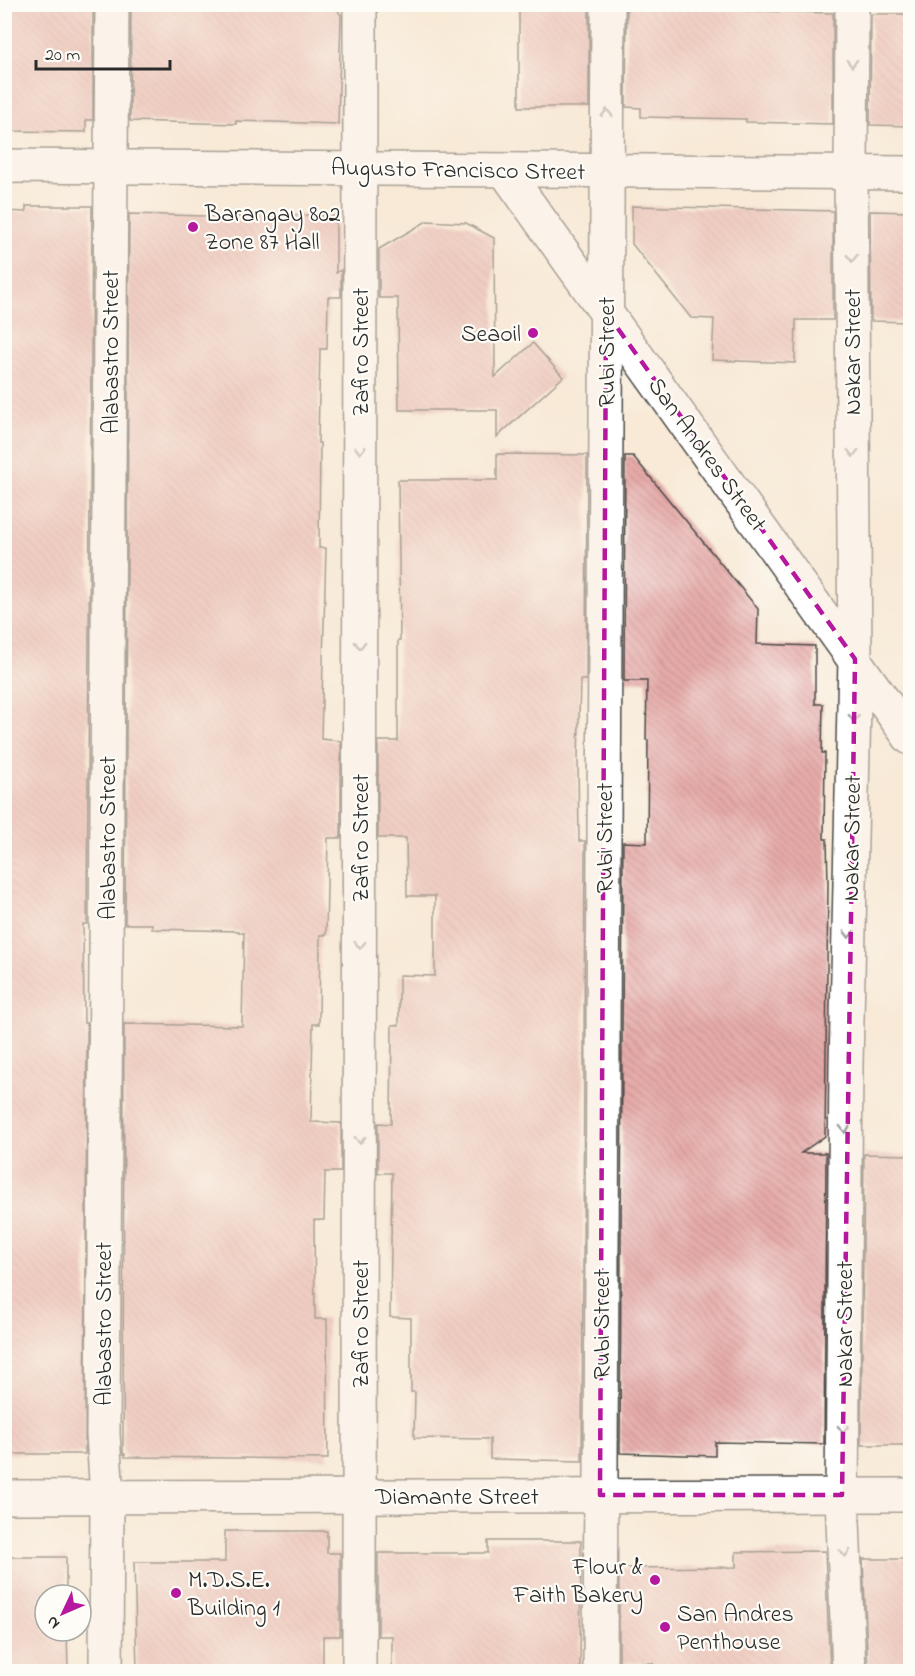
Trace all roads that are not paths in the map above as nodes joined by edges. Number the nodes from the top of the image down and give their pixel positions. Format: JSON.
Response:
{"nodes":[{"id":1,"x":112,"y":4,"type":"edge"},
{"id":2,"x":360,"y":4,"type":"edge"},
{"id":3,"x":608,"y":4,"type":"edge"},
{"id":4,"x":852,"y":4,"type":"edge"},
{"id":5,"x":4,"y":166,"type":"edge"},
{"id":6,"x":111,"y":167,"type":"junction"},
{"id":7,"x":360,"y":168,"type":"junction"},
{"id":8,"x":505,"y":171,"type":"junction"},
{"id":9,"x":607,"y":171,"type":"junction"},
{"id":10,"x":851,"y":172,"type":"junction"},
{"id":11,"x":910,"y":173,"type":"edge"},
{"id":12,"x":606,"y":312,"type":"junction"},
{"id":13,"x":855,"y":659,"type":"junction"},
{"id":14,"x":910,"y":738,"type":"edge"},
{"id":15,"x":600,"y":1495,"type":"junction"},
{"id":16,"x":842,"y":1495,"type":"junction"},
{"id":17,"x":910,"y":1495,"type":"edge"},
{"id":18,"x":358,"y":1496,"type":"junction"},
{"id":19,"x":4,"y":1497,"type":"edge"},
{"id":20,"x":107,"y":1497,"type":"junction"},
{"id":21,"x":106,"y":1671,"type":"edge"},
{"id":22,"x":359,"y":1671,"type":"edge"},
{"id":23,"x":600,"y":1671,"type":"edge"},
{"id":24,"x":849,"y":1671,"type":"edge"}],
"edges":[{"from":1,"to":6,"type":"street","name":"Alabastro Street"},
{"from":2,"to":7,"type":"street","name":"Zafiro Street"},
{"from":9,"to":3,"type":"street","name":"Rubi Street","one_way":true},
{"from":4,"to":10,"type":"street","name":"Nakar Street","one_way":true},
{"from":5,"to":6,"type":"street","name":"Augusto Francisco Street"},
{"from":6,"to":7,"type":"street","name":"Augusto Francisco Street"},
{"from":6,"to":20,"type":"street","name":"Alabastro Street"},
{"from":7,"to":8,"type":"street","name":"Augusto Francisco Street"},
{"from":7,"to":18,"type":"street","name":"Zafiro Street","one_way":true},
{"from":8,"to":9,"type":"street","name":"Augusto Francisco Street"},
{"from":8,"to":12,"type":"street","name":"San Andres Street"},
{"from":9,"to":10,"type":"street","name":"Augusto Francisco Street"},
{"from":9,"to":12,"type":"street","name":"Rubi Street"},
{"from":10,"to":11,"type":"street","name":"Augusto Francisco Street"},
{"from":10,"to":13,"type":"street","name":"Nakar Street","one_way":true},
{"from":12,"to":13,"type":"street","name":"San Andres Street"},
{"from":12,"to":15,"type":"street","name":"Rubi Street"},
{"from":13,"to":14,"type":"street","name":"San Andres Street"},
{"from":13,"to":16,"type":"street","name":"Nakar Street","one_way":true},
{"from":15,"to":16,"type":"street","name":"Diamante Street"},
{"from":15,"to":18,"type":"street","name":"Diamante Street"},
{"from":15,"to":23,"type":"street","name":"Rubi Street"},
{"from":16,"to":17,"type":"street","name":"Diamante Street"},
{"from":16,"to":24,"type":"street","name":"Nakar Street","one_way":true},
{"from":18,"to":20,"type":"street","name":"Diamante Street"},
{"from":18,"to":22,"type":"street","name":"Zafiro Street"},
{"from":19,"to":20,"type":"street","name":"Diamante Street"},
{"from":20,"to":21,"type":"street","name":"Alabastro Street"}]}
